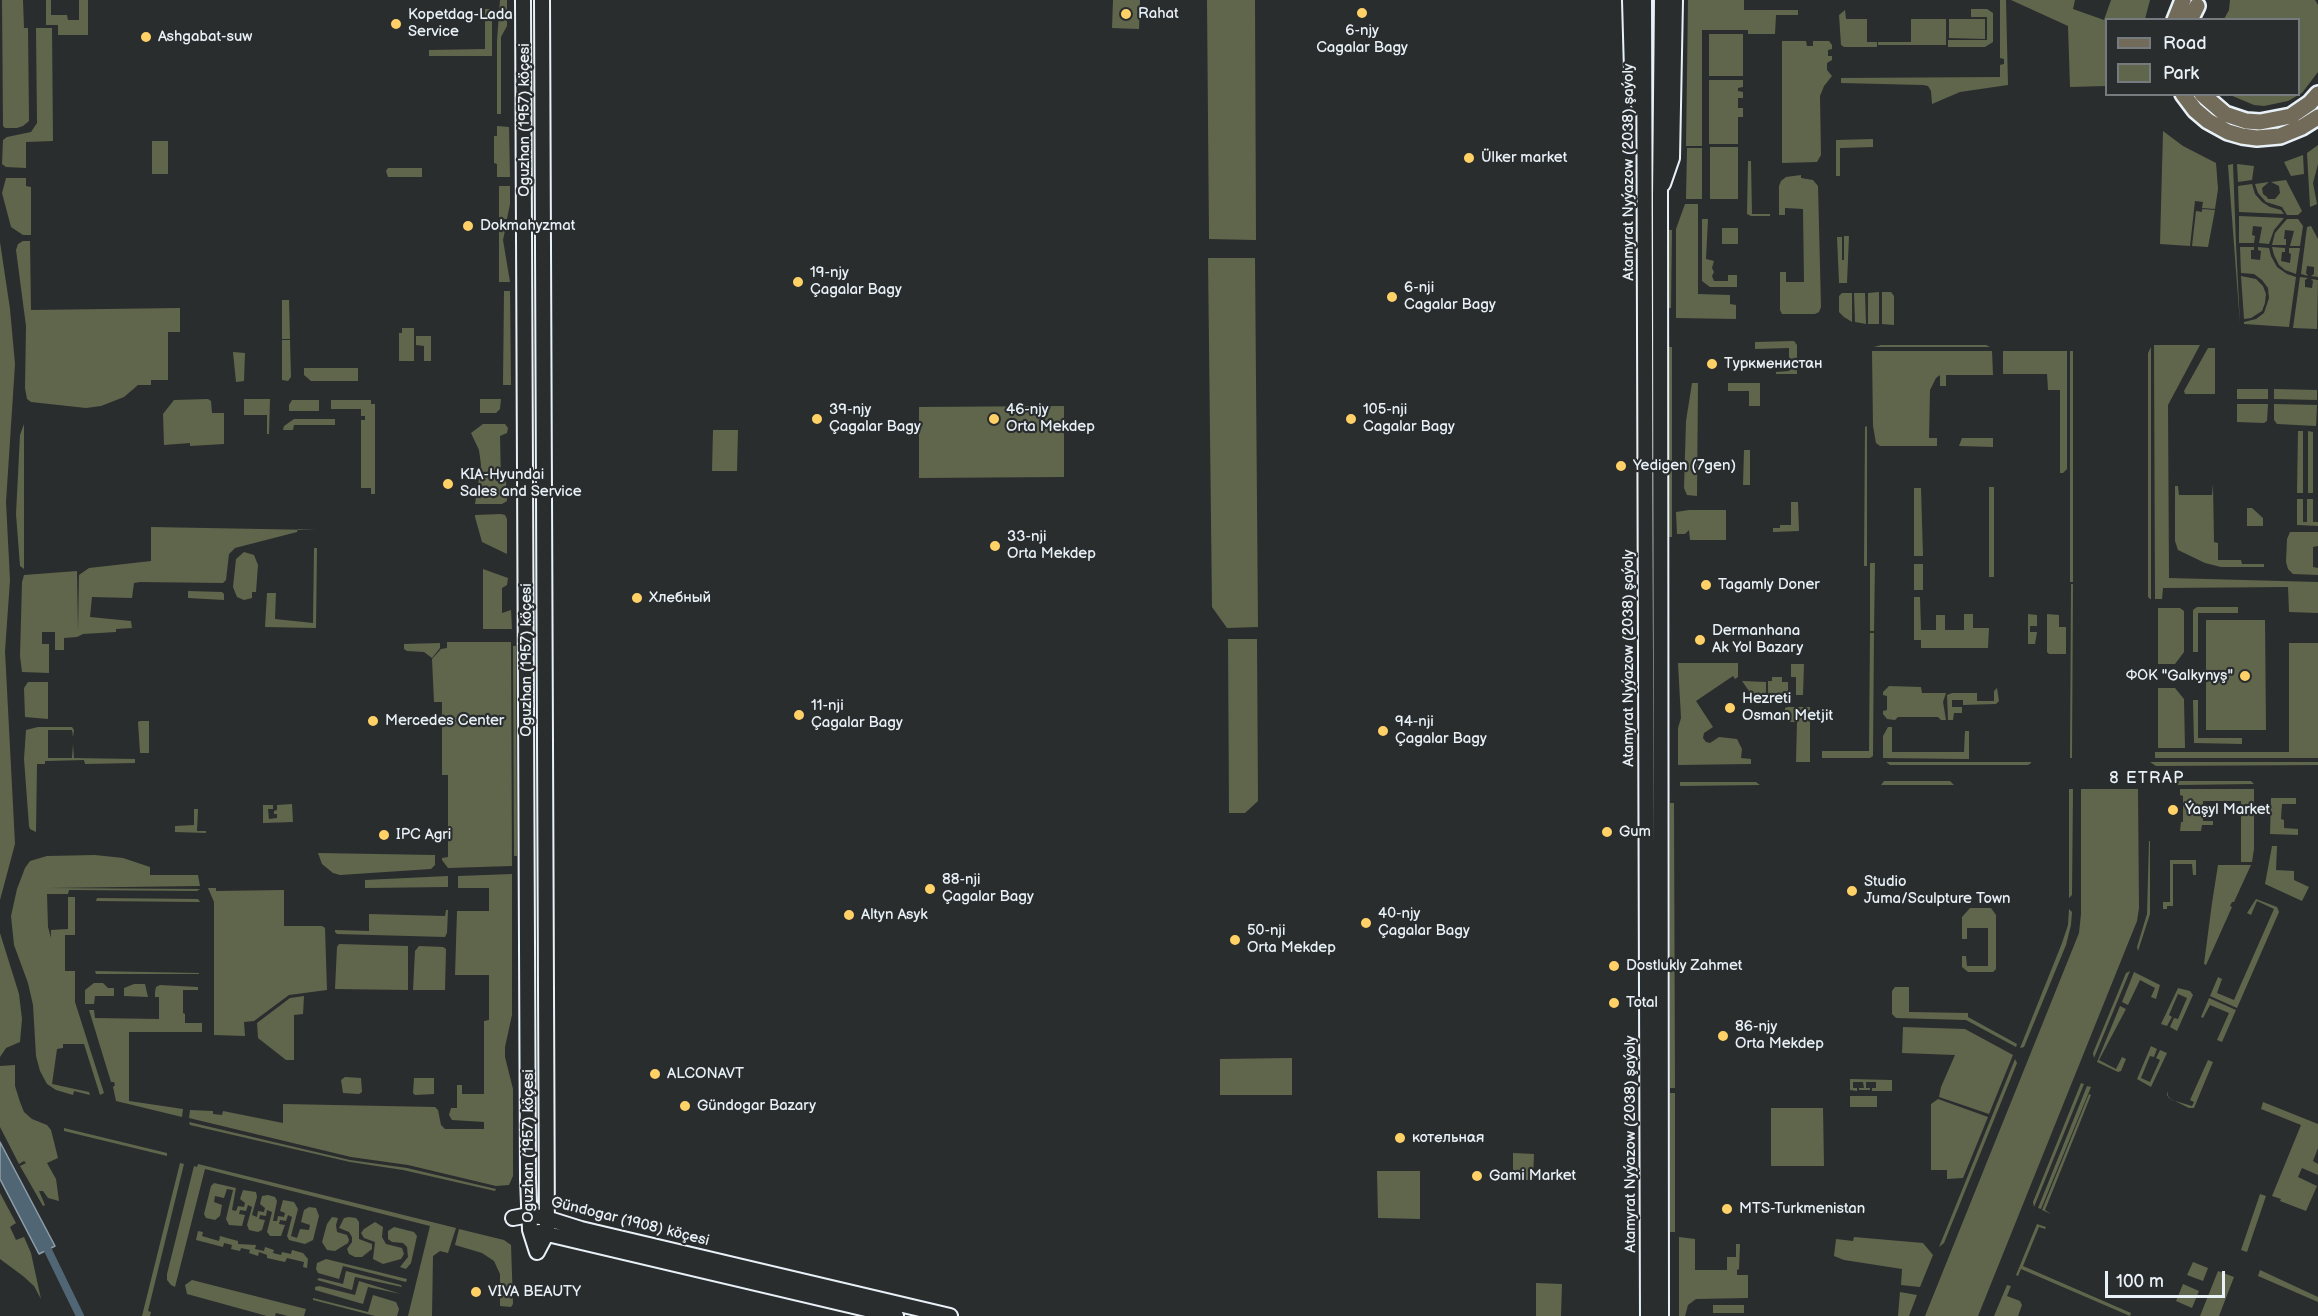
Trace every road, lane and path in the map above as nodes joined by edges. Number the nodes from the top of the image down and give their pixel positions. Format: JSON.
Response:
{"nodes":[{"id":1,"x":524,"y":0,"type":"edge"},
{"id":2,"x":542,"y":0,"type":"edge"},
{"id":3,"x":1630,"y":0,"type":"edge"},
{"id":4,"x":1644,"y":0,"type":"edge"},
{"id":5,"x":1662,"y":0,"type":"edge"},
{"id":6,"x":1675,"y":0,"type":"edge"},
{"id":7,"x":2193,"y":6,"type":"edge"},
{"id":8,"x":2178,"y":18,"type":"edge"},
{"id":9,"x":2318,"y":94,"type":"edge"},
{"id":10,"x":2184,"y":96,"type":"edge"},
{"id":11,"x":2204,"y":96,"type":"edge"},
{"id":12,"x":2318,"y":117,"type":"edge"},
{"id":13,"x":1644,"y":133,"type":"junction"},
{"id":14,"x":1660,"y":194,"type":"junction"},
{"id":15,"x":529,"y":1215,"type":"junction"},
{"id":16,"x":546,"y":1218,"type":"junction"},
{"id":17,"x":530,"y":1230,"type":"junction"},
{"id":18,"x":547,"y":1233,"type":"junction"},
{"id":19,"x":896,"y":1316,"type":"edge"},
{"id":20,"x":951,"y":1316,"type":"edge"},
{"id":21,"x":1648,"y":1316,"type":"edge"},
{"id":22,"x":1661,"y":1316,"type":"edge"}],
"edges":[{"from":1,"to":15,"type":"main road","name":"Oguzhan (1957) köçesi"},
{"from":2,"to":16,"type":"main road","name":"Oguzhan (1957) köçesi"},
{"from":3,"to":13,"type":"main road"},
{"from":4,"to":13,"type":"main road","name":"Atamyrat Nyýazow (2038) şaýoly"},
{"from":5,"to":14,"type":"main road","name":"Atamyrat Nyýazow (2038) şaýoly"},
{"from":6,"to":14,"type":"main road"},
{"from":7,"to":8,"type":"main road"},
{"from":9,"to":11,"type":"main road"},
{"from":10,"to":12,"type":"main road"},
{"from":13,"to":21,"type":"main road","name":"Atamyrat Nyýazow (2038) şaýoly"},
{"from":14,"to":22,"type":"main road","name":"Atamyrat Nyýazow (2038) şaýoly"},
{"from":15,"to":16,"type":"main road","name":"Gündogar (1908) köçesi"},
{"from":15,"to":17,"type":"main road","name":"Oguzhan (1957) köçesi"},
{"from":16,"to":18,"type":"main road","name":"Oguzhan (1957) köçesi"},
{"from":16,"to":20,"type":"main road","name":"Gündogar (1908) köçesi"},
{"from":17,"to":18,"type":"main road","name":"Gündogar (1908) köçesi"},
{"from":17,"to":18,"type":"main road","name":"Oguzhan (1957) köçesi"},
{"from":18,"to":19,"type":"main road","name":"Gündogar (1908) köçesi"}]}
